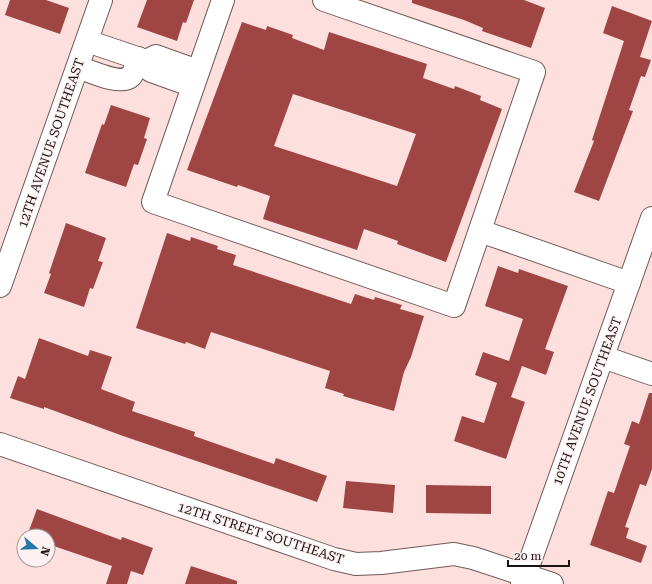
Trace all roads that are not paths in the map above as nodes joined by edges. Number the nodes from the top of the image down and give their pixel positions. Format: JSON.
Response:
{"nodes":[{"id":1,"x":101,"y":0,"type":"edge"},
{"id":2,"x":223,"y":0,"type":"edge"},
{"id":3,"x":324,"y":0,"type":"edge"},
{"id":4,"x":87,"y":41,"type":"junction"},
{"id":5,"x":142,"y":60,"type":"junction"},
{"id":6,"x":78,"y":67,"type":"junction"},
{"id":7,"x":196,"y":79,"type":"junction"},
{"id":8,"x":652,"y":218,"type":"edge"},
{"id":9,"x":480,"y":231,"type":"junction"},
{"id":10,"x":629,"y":283,"type":"junction"},
{"id":11,"x":0,"y":286,"type":"edge"},
{"id":12,"x":603,"y":357,"type":"junction"},
{"id":13,"x":652,"y":374,"type":"edge"},
{"id":14,"x":0,"y":444,"type":"edge"},
{"id":15,"x":524,"y":580,"type":"edge"},
{"id":16,"x":552,"y":584,"type":"edge"}],
"edges":[{"from":1,"to":4,"type":"street","name":"12TH AVENUE SOUTHEAST"},
{"from":2,"to":7,"type":"street"},
{"from":3,"to":9,"type":"street"},
{"from":4,"to":5,"type":"street"},
{"from":4,"to":6,"type":"street","name":"12TH AVENUE SOUTHEAST"},
{"from":5,"to":6,"type":"street"},
{"from":5,"to":7,"type":"street"},
{"from":6,"to":11,"type":"street","name":"12TH AVENUE SOUTHEAST"},
{"from":7,"to":9,"type":"street"},
{"from":8,"to":10,"type":"street","name":"10TH AVENUE SOUTHEAST"},
{"from":9,"to":10,"type":"street"},
{"from":10,"to":12,"type":"street","name":"10TH AVENUE SOUTHEAST"},
{"from":12,"to":13,"type":"street"},
{"from":12,"to":15,"type":"street","name":"10TH AVENUE SOUTHEAST"},
{"from":14,"to":15,"type":"street","name":"12TH STREET SOUTHEAST"},
{"from":15,"to":16,"type":"street","name":"12TH STREET SOUTHEAST"}]}
